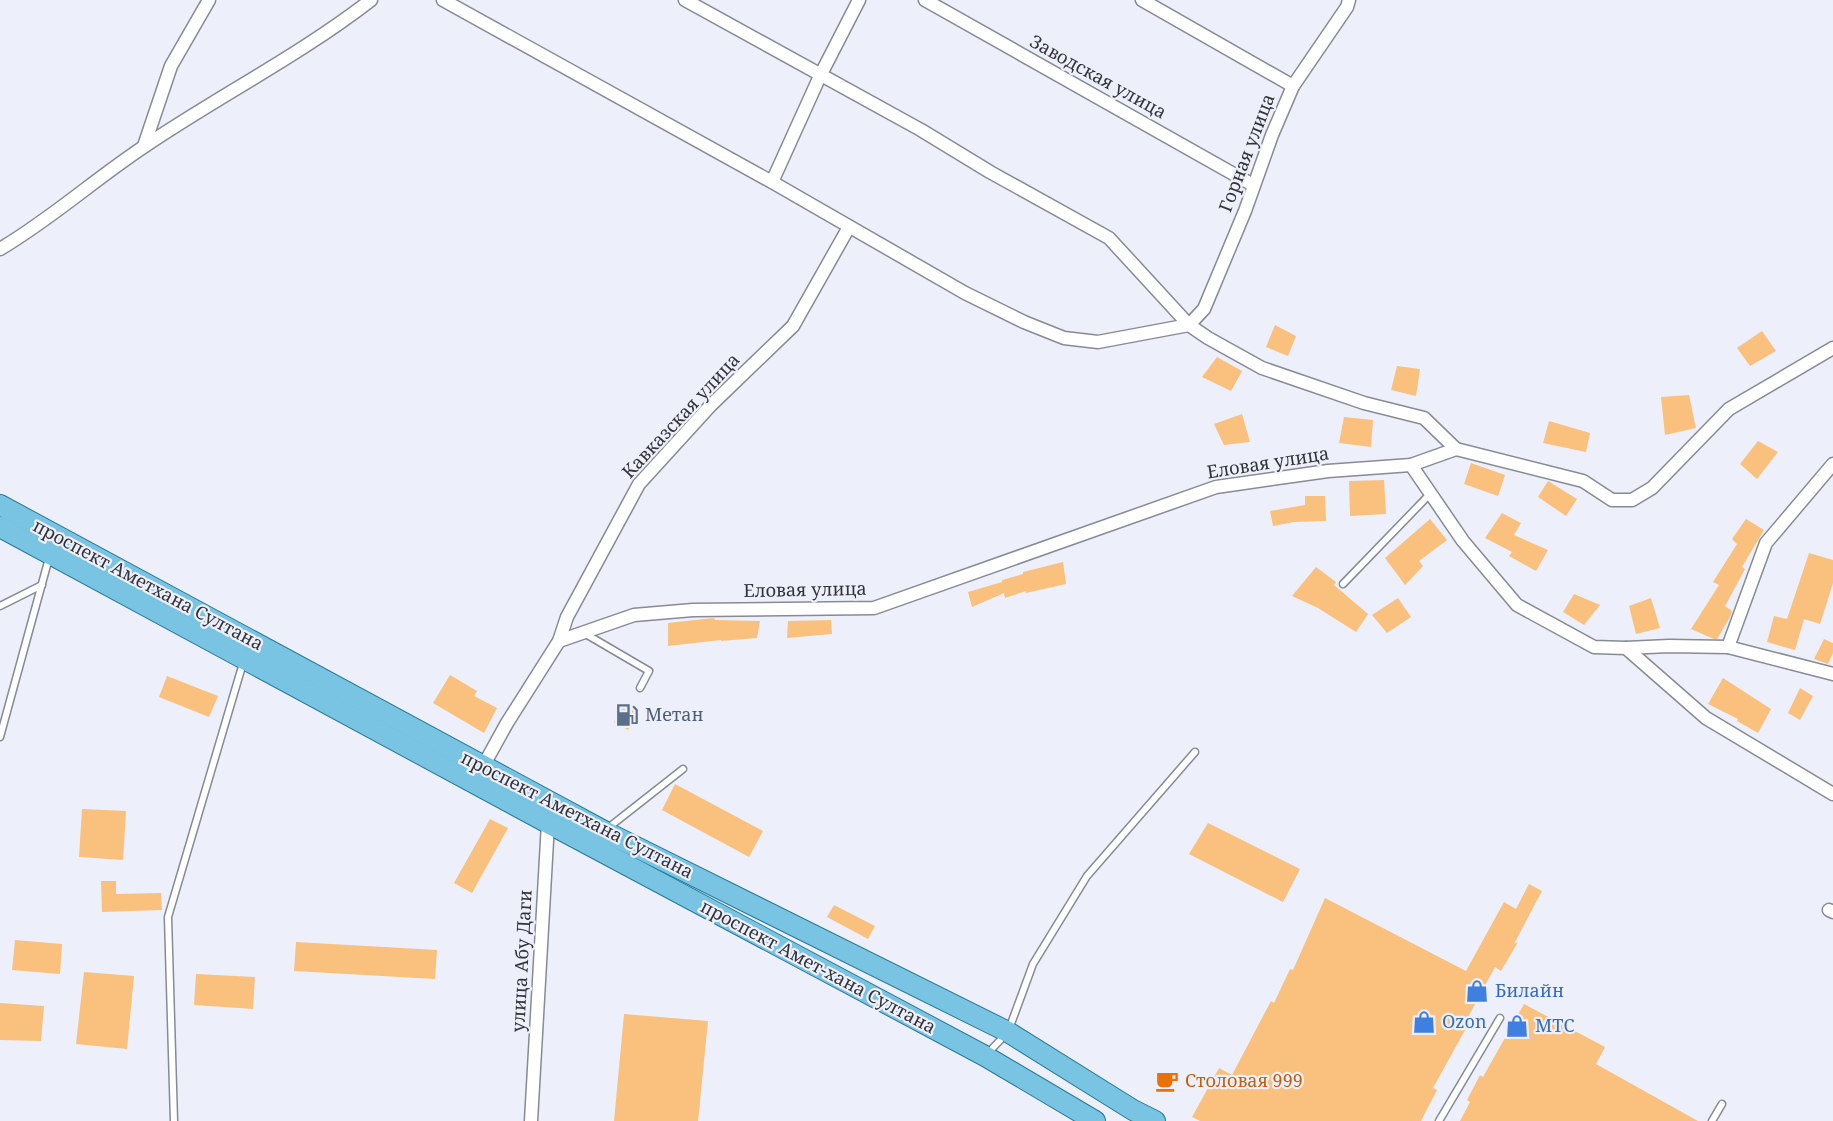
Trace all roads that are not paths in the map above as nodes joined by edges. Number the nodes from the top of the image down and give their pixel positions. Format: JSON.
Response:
{"nodes":[{"id":1,"x":209,"y":0,"type":"edge"},
{"id":2,"x":370,"y":0,"type":"edge"},
{"id":3,"x":442,"y":0,"type":"edge"},
{"id":4,"x":685,"y":0,"type":"edge"},
{"id":5,"x":860,"y":0,"type":"edge"},
{"id":6,"x":925,"y":0,"type":"edge"},
{"id":7,"x":1142,"y":0,"type":"edge"},
{"id":8,"x":1350,"y":0,"type":"edge"},
{"id":9,"x":820,"y":76,"type":"junction"},
{"id":10,"x":1293,"y":86,"type":"junction"},
{"id":11,"x":144,"y":146,"type":"junction"},
{"id":12,"x":771,"y":182,"type":"junction"},
{"id":13,"x":1253,"y":186,"type":"junction"},
{"id":14,"x":849,"y":227,"type":"junction"},
{"id":15,"x":0,"y":249,"type":"edge"},
{"id":16,"x":1189,"y":325,"type":"junction"},
{"id":17,"x":1833,"y":348,"type":"edge"},
{"id":18,"x":1456,"y":449,"type":"junction"},
{"id":19,"x":1833,"y":464,"type":"edge"},
{"id":20,"x":1411,"y":465,"type":"junction"},
{"id":21,"x":1430,"y":494,"type":"junction"},
{"id":22,"x":0,"y":505,"type":"edge"},
{"id":23,"x":0,"y":527,"type":"edge"},
{"id":24,"x":66,"y":541,"type":"junction"},
{"id":25,"x":50,"y":554,"type":"junction"},
{"id":26,"x":1342,"y":584,"type":"dead end"},
{"id":27,"x":42,"y":585,"type":"junction"},
{"id":28,"x":0,"y":606,"type":"edge"},
{"id":29,"x":584,"y":633,"type":"junction"},
{"id":30,"x":558,"y":641,"type":"junction"},
{"id":31,"x":260,"y":646,"type":"junction"},
{"id":32,"x":1728,"y":647,"type":"junction"},
{"id":33,"x":1626,"y":648,"type":"junction"},
{"id":34,"x":245,"y":659,"type":"junction"},
{"id":35,"x":1833,"y":674,"type":"edge"},
{"id":36,"x":640,"y":688,"type":"dead end"},
{"id":37,"x":0,"y":737,"type":"edge"},
{"id":38,"x":1195,"y":752,"type":"dead end"},
{"id":39,"x":683,"y":769,"type":"dead end"},
{"id":40,"x":479,"y":775,"type":"junction"},
{"id":41,"x":1833,"y":794,"type":"edge"},
{"id":42,"x":562,"y":809,"type":"junction"},
{"id":43,"x":548,"y":823,"type":"junction"},
{"id":44,"x":604,"y":831,"type":"junction"},
{"id":45,"x":585,"y":843,"type":"junction"},
{"id":46,"x":1500,"y":1018,"type":"dead end"},
{"id":47,"x":1008,"y":1032,"type":"junction"},
{"id":48,"x":985,"y":1056,"type":"junction"},
{"id":49,"x":1722,"y":1104,"type":"dead end"},
{"id":50,"x":174,"y":1121,"type":"edge"},
{"id":51,"x":531,"y":1121,"type":"edge"},
{"id":52,"x":1095,"y":1121,"type":"edge"},
{"id":53,"x":1155,"y":1121,"type":"edge"},
{"id":54,"x":1439,"y":1121,"type":"edge"},
{"id":55,"x":1712,"y":1121,"type":"edge"}],
"edges":[{"from":1,"to":11,"type":"street"},
{"from":2,"to":11,"type":"street"},
{"from":3,"to":12,"type":"street"},
{"from":4,"to":9,"type":"street"},
{"from":5,"to":9,"type":"street"},
{"from":6,"to":13,"type":"street","name":"Заводская улица"},
{"from":7,"to":10,"type":"street"},
{"from":8,"to":10,"type":"street","name":"Горная улица"},
{"from":9,"to":12,"type":"street"},
{"from":9,"to":16,"type":"street"},
{"from":10,"to":13,"type":"street","name":"Горная улица"},
{"from":11,"to":15,"type":"street"},
{"from":12,"to":14,"type":"street"},
{"from":13,"to":16,"type":"street","name":"Горная улица"},
{"from":14,"to":16,"type":"street"},
{"from":14,"to":30,"type":"street","name":"Кавказская улица"},
{"from":16,"to":18,"type":"street"},
{"from":17,"to":18,"type":"street"},
{"from":18,"to":20,"type":"street","name":"Еловая улица"},
{"from":19,"to":32,"type":"street"},
{"from":20,"to":21,"type":"street"},
{"from":20,"to":29,"type":"street","name":"Еловая улица"},
{"from":21,"to":26,"type":"lane"},
{"from":21,"to":33,"type":"street"},
{"from":22,"to":24,"type":"main road","name":"проспект Аметхана Султана"},
{"from":23,"to":25,"type":"main road","name":"проспект Амет-хана Султана"},
{"from":24,"to":25,"type":"lane"},
{"from":24,"to":31,"type":"main road","name":"проспект Аметхана Султана"},
{"from":25,"to":27,"type":"lane"},
{"from":25,"to":34,"type":"main road","name":"проспект Амет-хана Султана"},
{"from":27,"to":28,"type":"lane"},
{"from":27,"to":37,"type":"lane"},
{"from":29,"to":30,"type":"street","name":"Еловая улица"},
{"from":29,"to":36,"type":"lane"},
{"from":30,"to":40,"type":"street","name":"Кавказская улица"},
{"from":31,"to":34,"type":"lane"},
{"from":31,"to":40,"type":"main road","name":"проспект Аметхана Султана"},
{"from":32,"to":33,"type":"street"},
{"from":32,"to":35,"type":"street"},
{"from":33,"to":41,"type":"street"},
{"from":34,"to":40,"type":"main road","name":"проспект Амет-хана Султана"},
{"from":34,"to":50,"type":"lane"},
{"from":38,"to":47,"type":"lane"},
{"from":39,"to":44,"type":"lane"},
{"from":40,"to":42,"type":"main road","name":"проспект Аметхана Султана"},
{"from":40,"to":43,"type":"main road","name":"проспект Амет-хана Султана"},
{"from":42,"to":43,"type":"street"},
{"from":42,"to":44,"type":"main road","name":"проспект Аметхана Султана"},
{"from":43,"to":45,"type":"main road","name":"проспект Амет-хана Султана"},
{"from":43,"to":51,"type":"street","name":"улица Абу Даги"},
{"from":44,"to":45,"type":"lane"},
{"from":44,"to":47,"type":"main road","name":"проспект Аметхана Султана"},
{"from":45,"to":48,"type":"main road","name":"проспект Амет-хана Султана"},
{"from":46,"to":54,"type":"lane"},
{"from":47,"to":48,"type":"lane"},
{"from":47,"to":53,"type":"main road","name":"проспект Аметхана Султана"},
{"from":48,"to":52,"type":"main road","name":"проспект Амет-хана Султана"},
{"from":49,"to":55,"type":"lane"}]}
